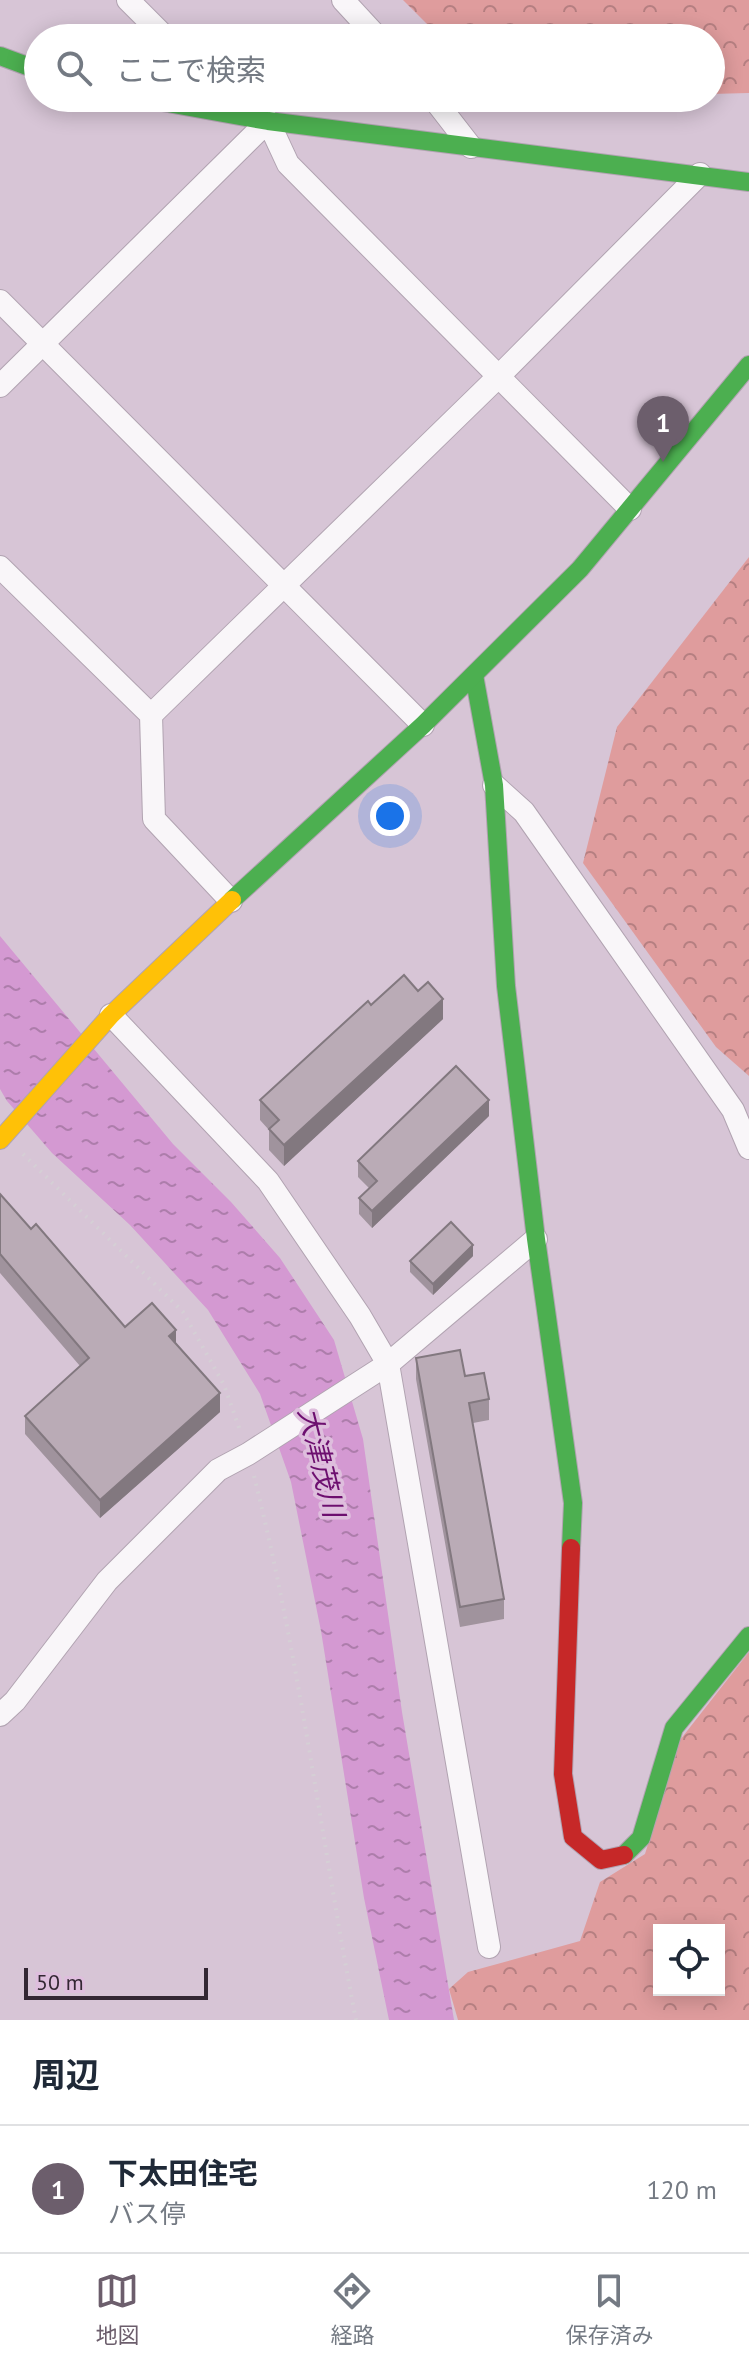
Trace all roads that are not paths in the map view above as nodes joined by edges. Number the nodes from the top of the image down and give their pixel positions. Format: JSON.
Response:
{"nodes":[{"id":1,"x":128,"y":0,"type":"edge"},
{"id":2,"x":343,"y":0,"type":"edge"},
{"id":3,"x":152,"y":24,"type":"edge"},
{"id":4,"x":365,"y":24,"type":"edge"},
{"id":5,"x":0,"y":56,"type":"edge"},
{"id":6,"x":24,"y":65,"type":"edge"},
{"id":7,"x":240,"y":112,"type":"edge"},
{"id":8,"x":444,"y":112,"type":"edge"},
{"id":9,"x":268,"y":121,"type":"junction"},
{"id":10,"x":471,"y":147,"type":"junction"},
{"id":11,"x":700,"y":174,"type":"junction"},
{"id":12,"x":749,"y":182,"type":"edge"},
{"id":13,"x":0,"y":301,"type":"edge"},
{"id":14,"x":42,"y":344,"type":"junction"},
{"id":15,"x":749,"y":365,"type":"edge"},
{"id":16,"x":498,"y":377,"type":"junction"},
{"id":17,"x":0,"y":386,"type":"edge"},
{"id":18,"x":630,"y":509,"type":"junction"},
{"id":19,"x":0,"y":567,"type":"edge"},
{"id":20,"x":283,"y":585,"type":"junction"},
{"id":21,"x":474,"y":675,"type":"junction"},
{"id":22,"x":151,"y":715,"type":"junction"},
{"id":23,"x":423,"y":725,"type":"junction"},
{"id":24,"x":494,"y":785,"type":"junction"},
{"id":25,"x":231,"y":901,"type":"junction"},
{"id":26,"x":111,"y":1015,"type":"junction"},
{"id":27,"x":1,"y":1135,"type":"edge"},
{"id":28,"x":749,"y":1148,"type":"edge"},
{"id":29,"x":536,"y":1239,"type":"junction"},
{"id":30,"x":388,"y":1364,"type":"junction"},
{"id":31,"x":749,"y":1636,"type":"edge"},
{"id":32,"x":0,"y":1715,"type":"edge"},
{"id":33,"x":489,"y":1947,"type":"dead end"}],
"edges":[{"from":1,"to":3,"type":"street"},
{"from":2,"to":4,"type":"street"},
{"from":5,"to":6,"type":"street"},
{"from":7,"to":9,"type":"street"},
{"from":8,"to":10,"type":"street"},
{"from":9,"to":10,"type":"street"},
{"from":9,"to":14,"type":"street"},
{"from":9,"to":16,"type":"street"},
{"from":10,"to":11,"type":"street"},
{"from":11,"to":12,"type":"street"},
{"from":11,"to":16,"type":"street"},
{"from":13,"to":14,"type":"street"},
{"from":14,"to":17,"type":"street"},
{"from":14,"to":20,"type":"street"},
{"from":15,"to":18,"type":"street"},
{"from":16,"to":18,"type":"street"},
{"from":16,"to":20,"type":"street"},
{"from":18,"to":21,"type":"street"},
{"from":19,"to":22,"type":"street"},
{"from":20,"to":22,"type":"street"},
{"from":20,"to":23,"type":"street"},
{"from":21,"to":23,"type":"street"},
{"from":21,"to":24,"type":"street"},
{"from":22,"to":25,"type":"street"},
{"from":23,"to":25,"type":"street"},
{"from":24,"to":28,"type":"street"},
{"from":24,"to":29,"type":"street"},
{"from":25,"to":26,"type":"street"},
{"from":26,"to":27,"type":"street"},
{"from":26,"to":30,"type":"street"},
{"from":29,"to":30,"type":"street"},
{"from":29,"to":31,"type":"street"},
{"from":30,"to":32,"type":"street"},
{"from":30,"to":33,"type":"street"}]}
